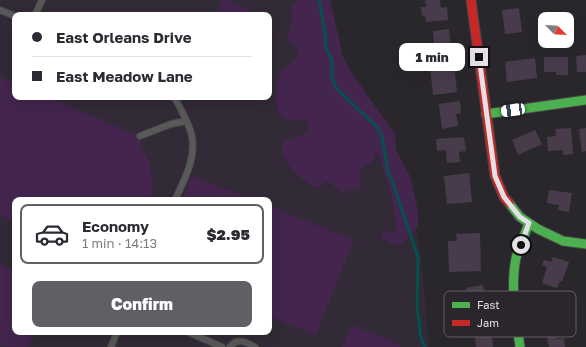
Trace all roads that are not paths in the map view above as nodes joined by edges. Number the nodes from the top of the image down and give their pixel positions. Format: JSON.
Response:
{"nodes":[{"id":1,"x":42,"y":0,"type":"edge"},
{"id":2,"x":471,"y":0,"type":"edge"},
{"id":3,"x":0,"y":10,"type":"edge"},
{"id":4,"x":36,"y":12,"type":"edge"},
{"id":5,"x":12,"y":15,"type":"edge"},
{"id":6,"x":176,"y":100,"type":"edge"},
{"id":7,"x":586,"y":100,"type":"edge"},
{"id":8,"x":486,"y":114,"type":"junction"},
{"id":9,"x":186,"y":121,"type":"junction"},
{"id":10,"x":140,"y":136,"type":"dead end"},
{"id":11,"x":176,"y":197,"type":"edge"},
{"id":12,"x":529,"y":223,"type":"junction"},
{"id":13,"x":586,"y":244,"type":"edge"},
{"id":14,"x":513,"y":291,"type":"edge"},
{"id":15,"x":116,"y":335,"type":"edge"},
{"id":16,"x":195,"y":335,"type":"edge"},
{"id":17,"x":519,"y":337,"type":"edge"},
{"id":18,"x":110,"y":347,"type":"edge"},
{"id":19,"x":222,"y":347,"type":"edge"},
{"id":20,"x":230,"y":347,"type":"edge"},
{"id":21,"x":255,"y":347,"type":"edge"},
{"id":22,"x":520,"y":347,"type":"edge"}],
"edges":[{"from":1,"to":4,"type":"lane"},
{"from":2,"to":8,"type":"street"},
{"from":3,"to":5,"type":"lane"},
{"from":6,"to":9,"type":"lane"},
{"from":7,"to":8,"type":"street"},
{"from":8,"to":12,"type":"street"},
{"from":9,"to":10,"type":"lane"},
{"from":9,"to":11,"type":"lane"},
{"from":12,"to":13,"type":"street"},
{"from":12,"to":14,"type":"street"},
{"from":15,"to":18,"type":"lane"},
{"from":16,"to":19,"type":"lane"},
{"from":17,"to":22,"type":"street"},
{"from":20,"to":21,"type":"lane"}]}
